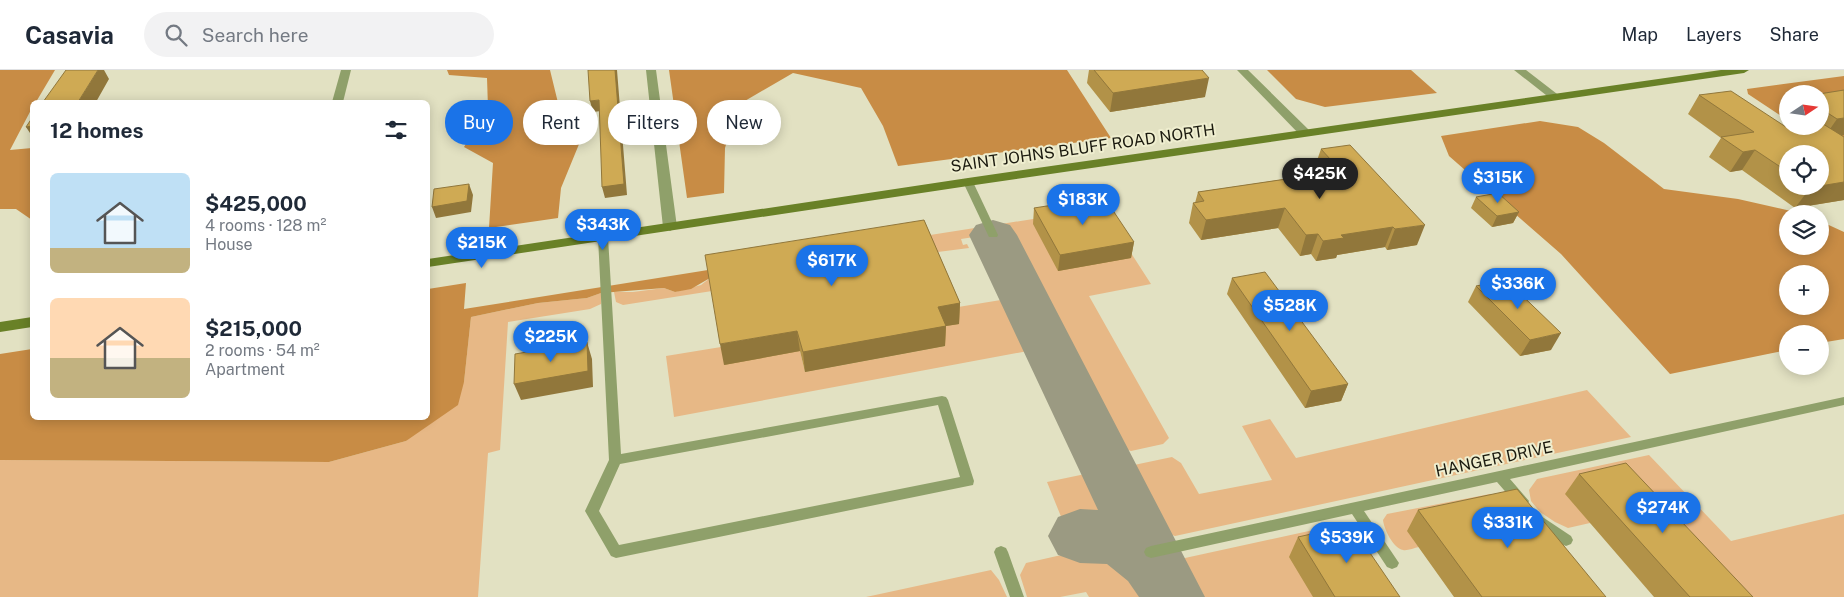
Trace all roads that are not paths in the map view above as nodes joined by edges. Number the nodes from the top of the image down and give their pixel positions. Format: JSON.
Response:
{"nodes":[{"id":1,"x":346,"y":70,"type":"edge"},
{"id":2,"x":651,"y":70,"type":"edge"},
{"id":3,"x":1242,"y":70,"type":"edge"},
{"id":4,"x":1519,"y":70,"type":"edge"},
{"id":5,"x":1743,"y":70,"type":"edge"},
{"id":6,"x":1555,"y":97,"type":"junction"},
{"id":7,"x":338,"y":100,"type":"edge"},
{"id":8,"x":1305,"y":133,"type":"junction"},
{"id":9,"x":968,"y":182,"type":"junction"},
{"id":10,"x":670,"y":227,"type":"junction"},
{"id":11,"x":993,"y":234,"type":"dead end"},
{"id":12,"x":603,"y":237,"type":"junction"},
{"id":13,"x":430,"y":262,"type":"edge"},
{"id":14,"x":30,"y":322,"type":"edge"},
{"id":15,"x":0,"y":327,"type":"edge"},
{"id":16,"x":1844,"y":401,"type":"edge"},
{"id":17,"x":615,"y":460,"type":"junction"},
{"id":18,"x":1500,"y":476,"type":"junction"},
{"id":19,"x":1355,"y":508,"type":"junction"},
{"id":20,"x":1566,"y":540,"type":"dead end"},
{"id":21,"x":1001,"y":552,"type":"dead end"},
{"id":22,"x":1150,"y":552,"type":"dead end"},
{"id":23,"x":1392,"y":563,"type":"dead end"},
{"id":24,"x":1017,"y":597,"type":"edge"}],
"edges":[{"from":1,"to":7,"type":"street"},
{"from":2,"to":10,"type":"street"},
{"from":3,"to":8,"type":"street"},
{"from":4,"to":6,"type":"street"},
{"from":5,"to":6,"type":"main road","name":"SAINT JOHNS BLUFF ROAD NORTH"},
{"from":6,"to":8,"type":"main road","name":"SAINT JOHNS BLUFF ROAD NORTH"},
{"from":8,"to":9,"type":"main road","name":"SAINT JOHNS BLUFF ROAD NORTH"},
{"from":9,"to":10,"type":"main road","name":"SAINT JOHNS BLUFF ROAD NORTH"},
{"from":9,"to":11,"type":"lane"},
{"from":10,"to":12,"type":"main road","name":"SAINT JOHNS BLUFF ROAD NORTH"},
{"from":12,"to":13,"type":"main road","name":"SAINT JOHNS BLUFF ROAD NORTH"},
{"from":12,"to":17,"type":"lane"},
{"from":14,"to":15,"type":"main road"},
{"from":16,"to":18,"type":"lane","name":"HANGER DRIVE"},
{"from":17,"to":17,"type":"lane"},
{"from":18,"to":19,"type":"lane","name":"HANGER DRIVE"},
{"from":18,"to":20,"type":"lane"},
{"from":19,"to":22,"type":"lane","name":"HANGER DRIVE"},
{"from":19,"to":23,"type":"lane"},
{"from":21,"to":24,"type":"lane"}]}
